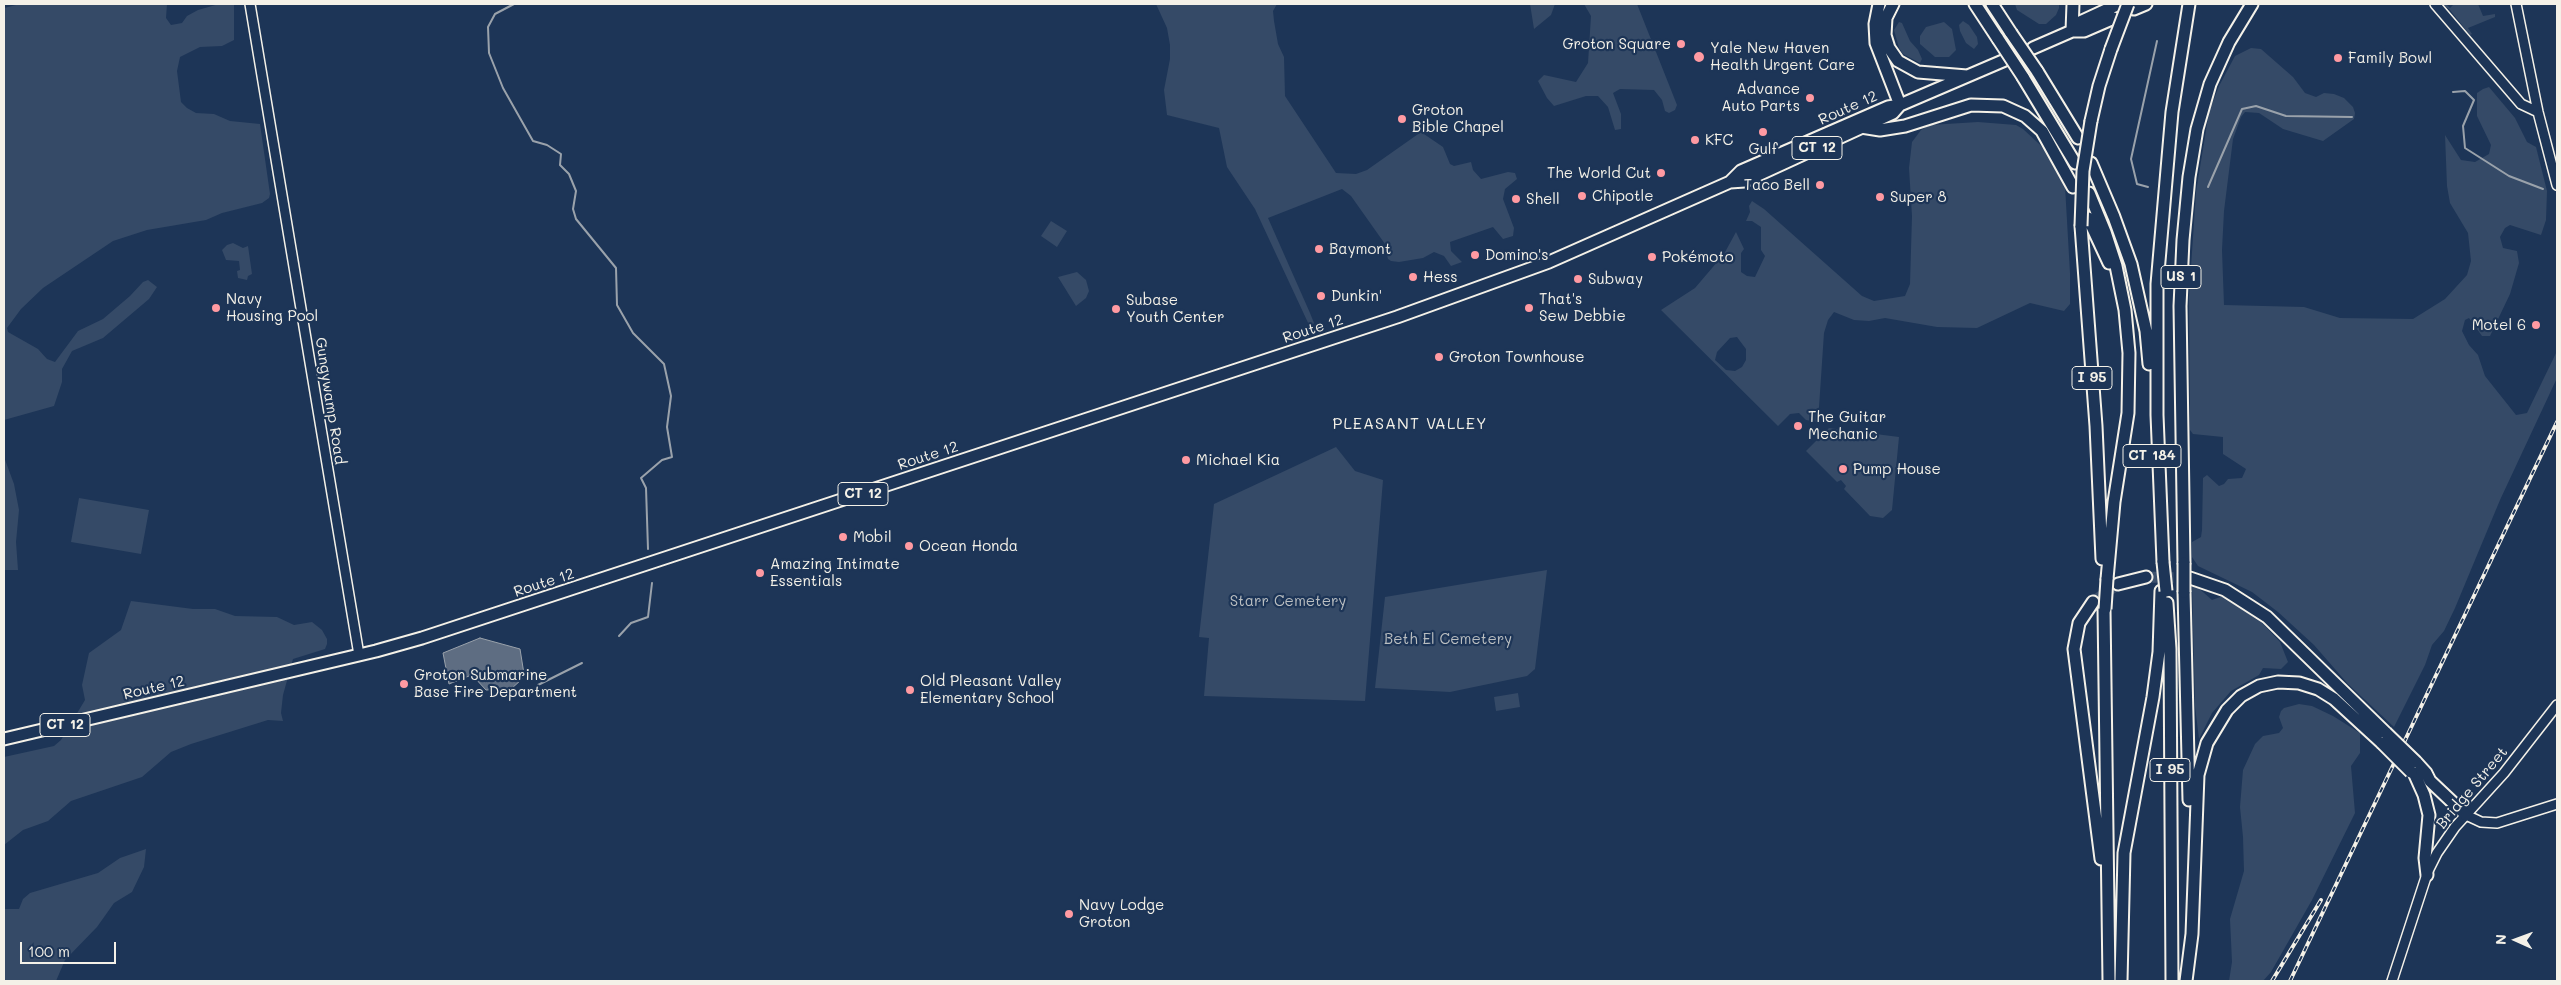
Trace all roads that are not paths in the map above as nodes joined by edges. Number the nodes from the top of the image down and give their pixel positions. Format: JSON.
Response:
{"nodes":[{"id":1,"x":250,"y":4,"type":"edge"},
{"id":2,"x":1879,"y":4,"type":"edge"},
{"id":3,"x":1893,"y":4,"type":"edge"},
{"id":4,"x":1968,"y":4,"type":"edge"},
{"id":5,"x":1975,"y":4,"type":"edge"},
{"id":6,"x":1992,"y":4,"type":"edge"},
{"id":7,"x":2073,"y":4,"type":"edge"},
{"id":8,"x":2119,"y":4,"type":"edge"},
{"id":9,"x":2146,"y":4,"type":"edge"},
{"id":10,"x":2189,"y":4,"type":"edge"},
{"id":11,"x":2252,"y":4,"type":"edge"},
{"id":12,"x":2435,"y":4,"type":"edge"},
{"id":13,"x":2516,"y":4,"type":"edge"},
{"id":14,"x":2131,"y":6,"type":"edge"},
{"id":15,"x":2114,"y":18,"type":"dead end"},
{"id":16,"x":2072,"y":31,"type":"junction"},
{"id":17,"x":1995,"y":35,"type":"junction"},
{"id":18,"x":2033,"y":48,"type":"dead end"},
{"id":19,"x":2005,"y":60,"type":"dead end"},
{"id":20,"x":1969,"y":76,"type":"junction"},
{"id":21,"x":1900,"y":105,"type":"junction"},
{"id":22,"x":2538,"y":112,"type":"junction"},
{"id":23,"x":1861,"y":127,"type":"junction"},
{"id":24,"x":2078,"y":138,"type":"dead end"},
{"id":25,"x":2075,"y":163,"type":"dead end"},
{"id":26,"x":2091,"y":163,"type":"dead end"},
{"id":27,"x":1730,"y":182,"type":"junction"},
{"id":28,"x":2557,"y":185,"type":"edge"},
{"id":29,"x":2073,"y":187,"type":"dead end"},
{"id":30,"x":2089,"y":193,"type":"dead end"},
{"id":31,"x":2085,"y":222,"type":"junction"},
{"id":32,"x":2124,"y":310,"type":"junction"},
{"id":33,"x":2161,"y":523,"type":"junction"},
{"id":34,"x":2146,"y":577,"type":"tunnel mouth"},
{"id":35,"x":2190,"y":578,"type":"tunnel mouth"},
{"id":36,"x":2109,"y":582,"type":"junction"},
{"id":37,"x":2163,"y":591,"type":"junction"},
{"id":38,"x":2094,"y":602,"type":"tunnel mouth"},
{"id":39,"x":359,"y":655,"type":"junction"},
{"id":40,"x":2557,"y":705,"type":"edge"},
{"id":41,"x":2384,"y":738,"type":"junction"},
{"id":42,"x":4,"y":740,"type":"edge"},
{"id":43,"x":2414,"y":770,"type":"junction"},
{"id":44,"x":2557,"y":804,"type":"edge"},
{"id":45,"x":2466,"y":815,"type":"junction"},
{"id":46,"x":2427,"y":875,"type":"junction"},
{"id":47,"x":2109,"y":882,"type":"junction"},
{"id":48,"x":2192,"y":900,"type":"junction"},
{"id":49,"x":2115,"y":951,"type":"junction"},
{"id":50,"x":2110,"y":981,"type":"edge"},
{"id":51,"x":2121,"y":981,"type":"edge"},
{"id":52,"x":2172,"y":981,"type":"edge"},
{"id":53,"x":2186,"y":981,"type":"edge"},
{"id":54,"x":2392,"y":981,"type":"edge"}],
"edges":[{"from":1,"to":39,"type":"street","name":"Gungywamp Road"},
{"from":2,"to":21,"type":"highway"},
{"from":3,"to":20,"type":"highway"},
{"from":4,"to":17,"type":"highway"},
{"from":5,"to":17,"type":"highway"},
{"from":6,"to":24,"type":"highway","bridge":true},
{"from":7,"to":16,"type":"highway"},
{"from":8,"to":16,"type":"highway"},
{"from":9,"to":14,"type":"highway"},
{"from":10,"to":33,"type":"highway","number":"I 95"},
{"from":11,"to":48,"type":"highway","number":"US 1","bridge":true},
{"from":12,"to":22,"type":"street"},
{"from":13,"to":22,"type":"street"},
{"from":14,"to":31,"type":"highway","number":"I 95","bridge":true},
{"from":15,"to":16,"type":"highway"},
{"from":16,"to":18,"type":"highway"},
{"from":17,"to":25,"type":"highway","bridge":true},
{"from":19,"to":20,"type":"highway","name":"Route 12"},
{"from":20,"to":21,"type":"highway","name":"Route 12","number":"CT 12"},
{"from":21,"to":23,"type":"highway","name":"Route 12","number":"CT 12"},
{"from":21,"to":27,"type":"highway","name":"Route 12","number":"CT 12"},
{"from":22,"to":28,"type":"street"},
{"from":23,"to":27,"type":"highway","name":"Route 12","number":"CT 12"},
{"from":23,"to":29,"type":"highway"},
{"from":26,"to":33,"type":"highway","number":"CT 184"},
{"from":27,"to":39,"type":"highway","name":"Route 12","number":"CT 12"},
{"from":30,"to":32,"type":"highway"},
{"from":31,"to":32,"type":"highway"},
{"from":31,"to":36,"type":"highway","number":"I 95"},
{"from":32,"to":36,"type":"highway"},
{"from":33,"to":37,"type":"highway","number":"I 95","bridge":true},
{"from":34,"to":36,"type":"highway"},
{"from":35,"to":41,"type":"highway"},
{"from":36,"to":47,"type":"highway","bridge":true},
{"from":37,"to":49,"type":"highway"},
{"from":37,"to":52,"type":"highway","number":"I 95"},
{"from":38,"to":47,"type":"highway"},
{"from":39,"to":42,"type":"highway","name":"Route 12","number":"CT 12"},
{"from":40,"to":45,"type":"street","name":"Bridge Street"},
{"from":41,"to":43,"type":"highway","bridge":true},
{"from":41,"to":48,"type":"highway"},
{"from":43,"to":45,"type":"highway"},
{"from":43,"to":46,"type":"highway"},
{"from":44,"to":45,"type":"street"},
{"from":45,"to":46,"type":"street","name":"Bridge Street"},
{"from":46,"to":54,"type":"street","name":"Bridge Street"},
{"from":47,"to":49,"type":"highway"},
{"from":48,"to":53,"type":"highway","number":"US 1"},
{"from":49,"to":50,"type":"highway"},
{"from":49,"to":51,"type":"highway"}]}
